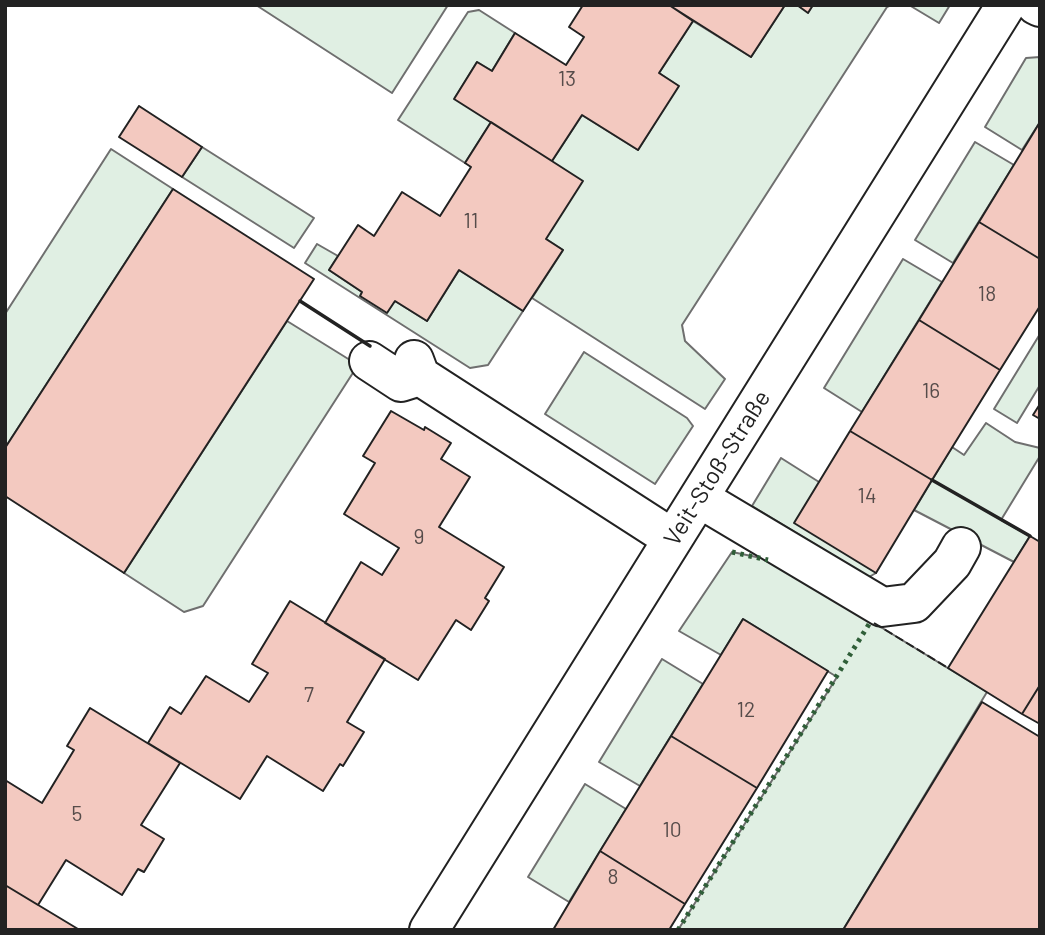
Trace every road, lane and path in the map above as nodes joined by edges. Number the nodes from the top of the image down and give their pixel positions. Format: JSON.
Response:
{"nodes":[{"id":1,"x":1006,"y":5,"type":"edge"},
{"id":2,"x":369,"y":361,"type":"dead end"},
{"id":3,"x":699,"y":498,"type":"junction"},
{"id":4,"x":673,"y":539,"type":"junction"},
{"id":5,"x":961,"y":547,"type":"dead end"},
{"id":6,"x":429,"y":930,"type":"edge"}],
"edges":[{"from":1,"to":3,"type":"street","name":"Veit-Stoß-Straße"},
{"from":2,"to":4,"type":"street"},
{"from":3,"to":4,"type":"street","name":"Veit-Stoß-Straße"},
{"from":3,"to":5,"type":"street"},
{"from":4,"to":6,"type":"street","name":"Veit-Stoß-Straße"}]}
